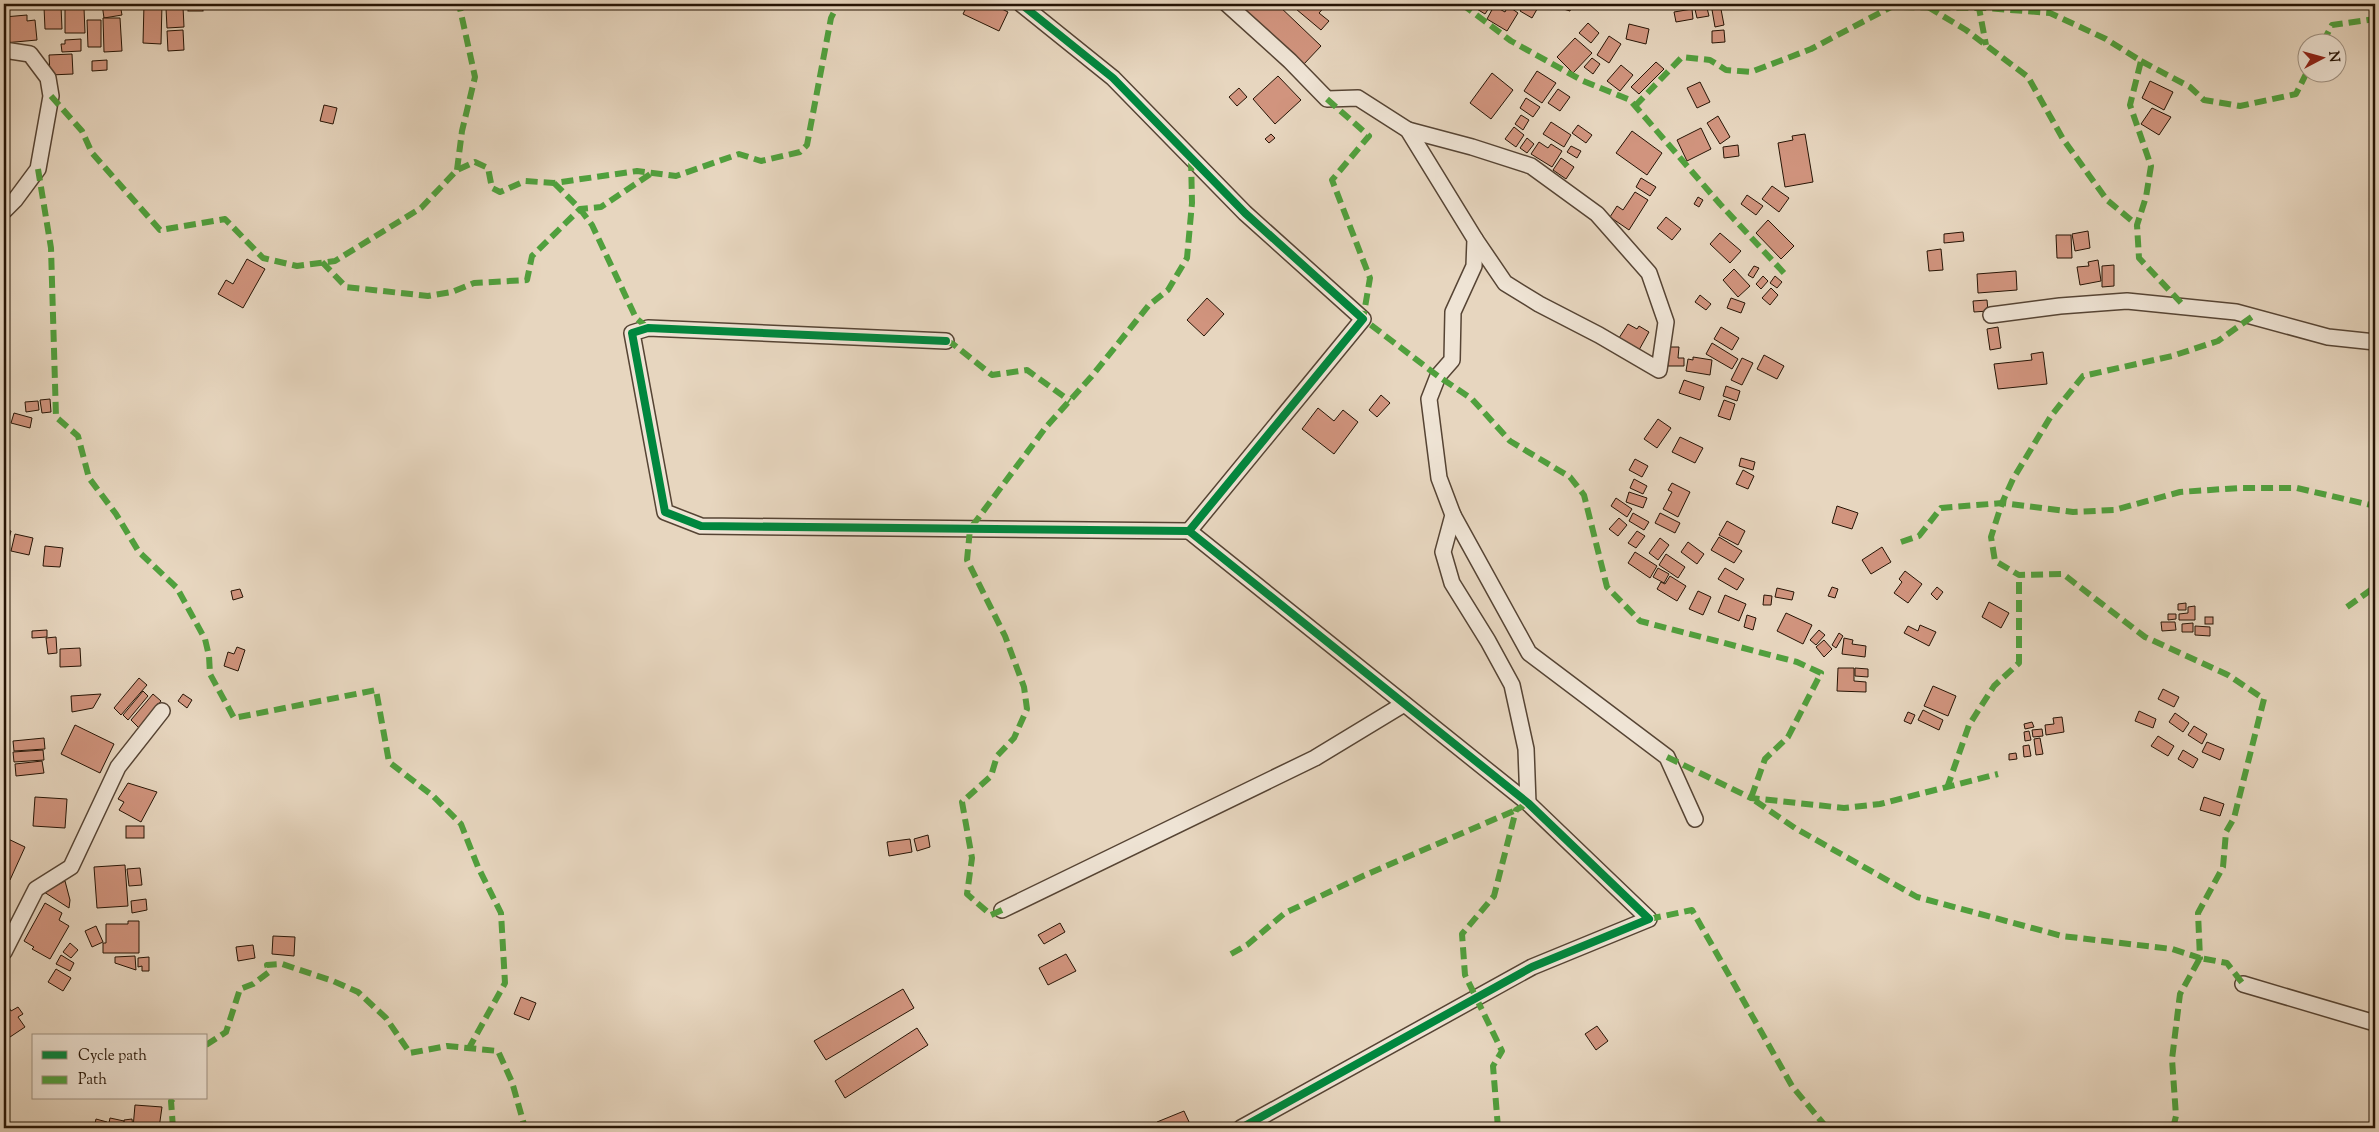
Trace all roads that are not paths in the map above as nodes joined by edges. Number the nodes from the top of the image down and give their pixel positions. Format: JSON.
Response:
{"nodes":[{"id":1,"x":1020,"y":4,"type":"edge"},
{"id":2,"x":1227,"y":4,"type":"edge"},
{"id":3,"x":4,"y":50,"type":"edge"},
{"id":4,"x":1408,"y":130,"type":"junction"},
{"id":5,"x":4,"y":212,"type":"edge"},
{"id":6,"x":1474,"y":239,"type":"junction"},
{"id":7,"x":1990,"y":315,"type":"dead end"},
{"id":8,"x":946,"y":341,"type":"dead end"},
{"id":9,"x":2375,"y":342,"type":"edge"},
{"id":10,"x":1453,"y":515,"type":"junction"},
{"id":11,"x":1189,"y":531,"type":"junction"},
{"id":12,"x":1404,"y":704,"type":"junction"},
{"id":13,"x":162,"y":711,"type":"dead end"},
{"id":14,"x":1528,"y":803,"type":"junction"},
{"id":15,"x":1695,"y":819,"type":"dead end"},
{"id":16,"x":1002,"y":910,"type":"dead end"},
{"id":17,"x":4,"y":952,"type":"edge"},
{"id":18,"x":2242,"y":984,"type":"dead end"},
{"id":19,"x":2375,"y":1023,"type":"edge"},
{"id":20,"x":1241,"y":1128,"type":"edge"}],
"edges":[{"from":1,"to":11,"type":"street"},
{"from":2,"to":4,"type":"street"},
{"from":3,"to":5,"type":"street"},
{"from":4,"to":6,"type":"street"},
{"from":4,"to":6,"type":"street"},
{"from":6,"to":10,"type":"street"},
{"from":7,"to":9,"type":"street"},
{"from":8,"to":11,"type":"street"},
{"from":10,"to":14,"type":"street"},
{"from":10,"to":15,"type":"street"},
{"from":11,"to":12,"type":"street"},
{"from":12,"to":14,"type":"street"},
{"from":12,"to":16,"type":"street"},
{"from":13,"to":17,"type":"street"},
{"from":14,"to":20,"type":"street"},
{"from":18,"to":19,"type":"street"}]}
